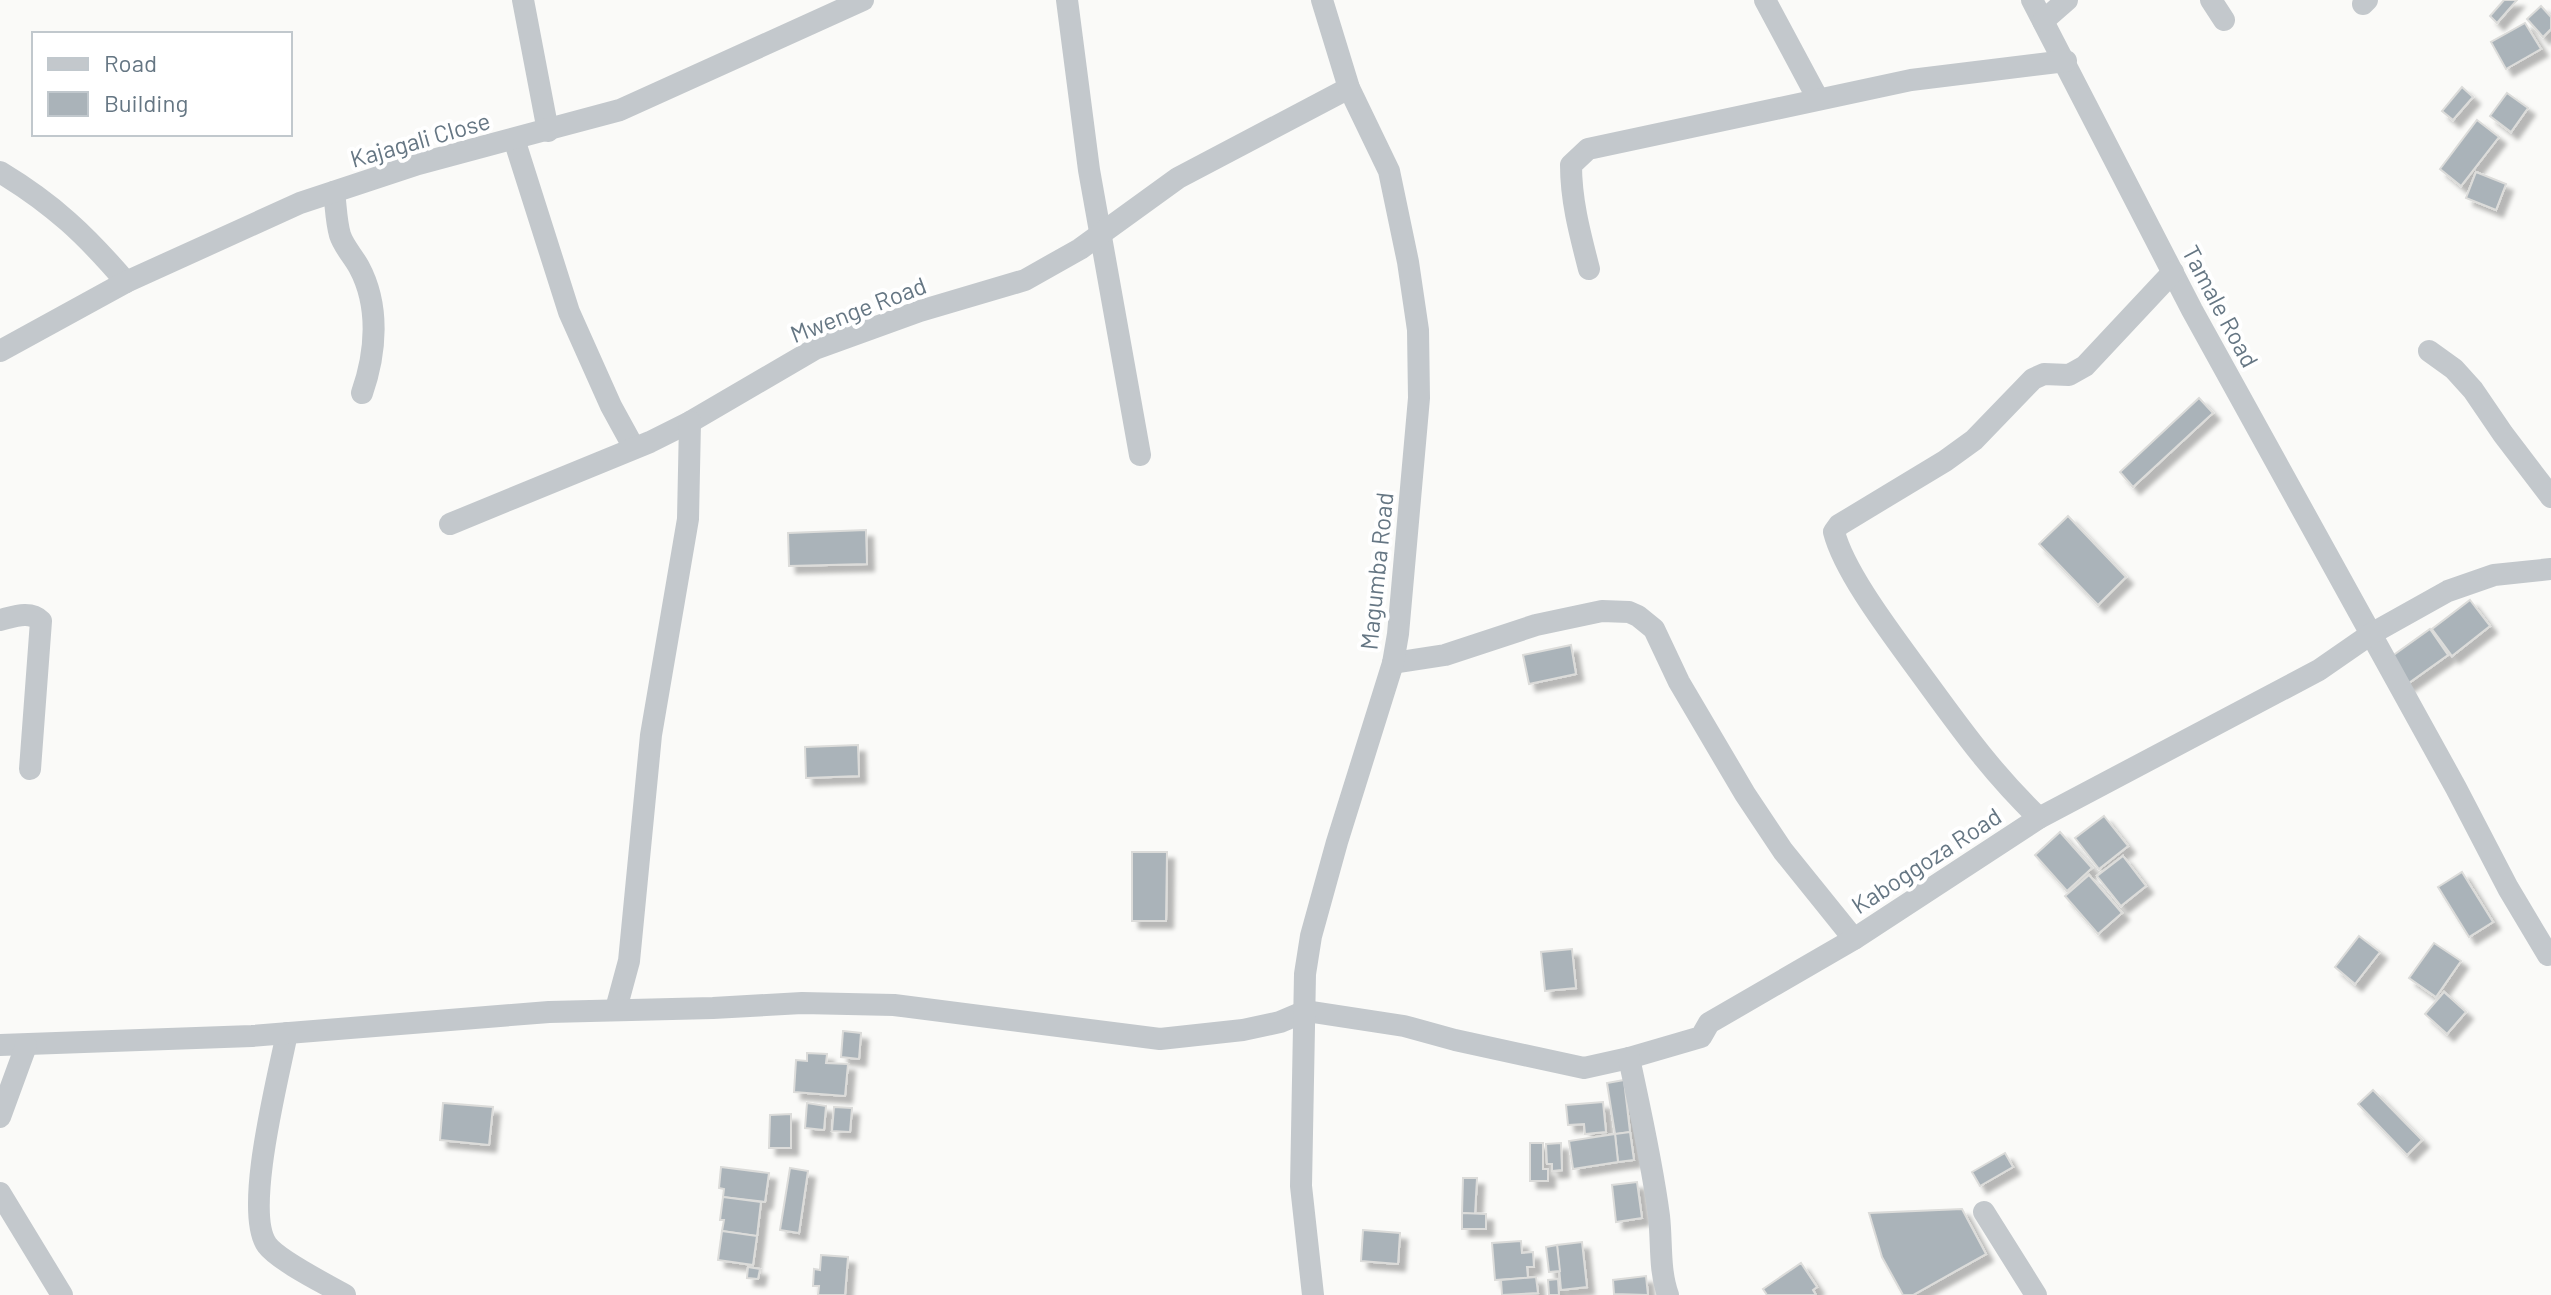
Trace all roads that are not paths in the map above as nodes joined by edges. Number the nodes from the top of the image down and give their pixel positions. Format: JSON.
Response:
{"nodes":[{"id":1,"x":523,"y":0,"type":"edge"},
{"id":2,"x":863,"y":0,"type":"edge"},
{"id":3,"x":1067,"y":0,"type":"edge"},
{"id":4,"x":1322,"y":0,"type":"edge"},
{"id":5,"x":1765,"y":0,"type":"edge"},
{"id":6,"x":2032,"y":0,"type":"edge"},
{"id":7,"x":2067,"y":0,"type":"edge"},
{"id":8,"x":2211,"y":0,"type":"edge"},
{"id":9,"x":2224,"y":20,"type":"dead end"},
{"id":10,"x":2043,"y":21,"type":"junction"},
{"id":11,"x":2066,"y":61,"type":"junction"},
{"id":12,"x":1349,"y":88,"type":"junction"},
{"id":13,"x":1818,"y":99,"type":"junction"},
{"id":14,"x":548,"y":131,"type":"junction"},
{"id":15,"x":514,"y":139,"type":"junction"},
{"id":16,"x":0,"y":172,"type":"edge"},
{"id":17,"x":334,"y":192,"type":"junction"},
{"id":18,"x":1102,"y":234,"type":"junction"},
{"id":19,"x":1589,"y":269,"type":"dead end"},
{"id":20,"x":2173,"y":272,"type":"junction"},
{"id":21,"x":126,"y":282,"type":"junction"},
{"id":22,"x":0,"y":351,"type":"edge"},
{"id":23,"x":2429,"y":351,"type":"dead end"},
{"id":24,"x":362,"y":393,"type":"dead end"},
{"id":25,"x":690,"y":422,"type":"junction"},
{"id":26,"x":634,"y":448,"type":"junction"},
{"id":27,"x":1140,"y":455,"type":"dead end"},
{"id":28,"x":2551,"y":497,"type":"edge"},
{"id":29,"x":450,"y":524,"type":"dead end"},
{"id":30,"x":2551,"y":569,"type":"edge"},
{"id":31,"x":0,"y":620,"type":"edge"},
{"id":32,"x":2371,"y":634,"type":"junction"},
{"id":33,"x":1393,"y":663,"type":"junction"},
{"id":34,"x":30,"y":769,"type":"dead end"},
{"id":35,"x":2039,"y":818,"type":"junction"},
{"id":36,"x":1854,"y":939,"type":"junction"},
{"id":37,"x":2548,"y":955,"type":"dead end"},
{"id":38,"x":616,"y":1009,"type":"junction"},
{"id":39,"x":1306,"y":1011,"type":"junction"},
{"id":40,"x":287,"y":1033,"type":"junction"},
{"id":41,"x":0,"y":1045,"type":"edge"},
{"id":42,"x":26,"y":1046,"type":"junction"},
{"id":43,"x":1629,"y":1058,"type":"junction"},
{"id":44,"x":0,"y":1117,"type":"edge"},
{"id":45,"x":0,"y":1193,"type":"edge"},
{"id":46,"x":1984,"y":1212,"type":"dead end"},
{"id":47,"x":62,"y":1295,"type":"edge"},
{"id":48,"x":345,"y":1295,"type":"edge"},
{"id":49,"x":1313,"y":1295,"type":"edge"},
{"id":50,"x":1668,"y":1295,"type":"edge"},
{"id":51,"x":2036,"y":1295,"type":"edge"}],
"edges":[{"from":1,"to":14,"type":"street"},
{"from":2,"to":14,"type":"street","name":"Kajagali Close"},
{"from":3,"to":18,"type":"street"},
{"from":4,"to":12,"type":"street","name":"Magumba Road"},
{"from":5,"to":13,"type":"street"},
{"from":6,"to":10,"type":"street","name":"Tamale Road"},
{"from":7,"to":10,"type":"street"},
{"from":8,"to":9,"type":"street"},
{"from":10,"to":11,"type":"street","name":"Tamale Road"},
{"from":11,"to":13,"type":"street"},
{"from":11,"to":20,"type":"street","name":"Tamale Road"},
{"from":12,"to":18,"type":"street","name":"Mwenge Road"},
{"from":12,"to":33,"type":"street","name":"Magumba Road"},
{"from":13,"to":19,"type":"street"},
{"from":14,"to":15,"type":"street","name":"Kajagali Close"},
{"from":15,"to":17,"type":"street","name":"Kajagali Close"},
{"from":15,"to":26,"type":"street"},
{"from":16,"to":21,"type":"street"},
{"from":17,"to":21,"type":"street","name":"Kajagali Close"},
{"from":17,"to":24,"type":"street"},
{"from":18,"to":25,"type":"street","name":"Mwenge Road"},
{"from":18,"to":27,"type":"street"},
{"from":20,"to":32,"type":"street","name":"Tamale Road"},
{"from":20,"to":35,"type":"street"},
{"from":21,"to":22,"type":"street","name":"Kajagali Close"},
{"from":23,"to":28,"type":"street"},
{"from":25,"to":26,"type":"street","name":"Mwenge Road"},
{"from":25,"to":38,"type":"street"},
{"from":26,"to":29,"type":"street","name":"Mwenge Road"},
{"from":30,"to":32,"type":"street","name":"Kaboggoza Road"},
{"from":31,"to":34,"type":"street"},
{"from":32,"to":35,"type":"street","name":"Kaboggoza Road"},
{"from":32,"to":37,"type":"street","name":"Tamale Road"},
{"from":33,"to":36,"type":"street"},
{"from":33,"to":39,"type":"street","name":"Magumba Road"},
{"from":35,"to":36,"type":"street","name":"Kaboggoza Road"},
{"from":36,"to":43,"type":"street","name":"Kaboggoza Road"},
{"from":38,"to":39,"type":"street"},
{"from":38,"to":40,"type":"street"},
{"from":39,"to":43,"type":"street","name":"Kaboggoza Road"},
{"from":39,"to":49,"type":"street","name":"Magumba Road"},
{"from":40,"to":42,"type":"street"},
{"from":40,"to":48,"type":"street"},
{"from":41,"to":42,"type":"street"},
{"from":42,"to":44,"type":"street"},
{"from":43,"to":50,"type":"street"},
{"from":45,"to":47,"type":"street"},
{"from":46,"to":51,"type":"street"}]}
